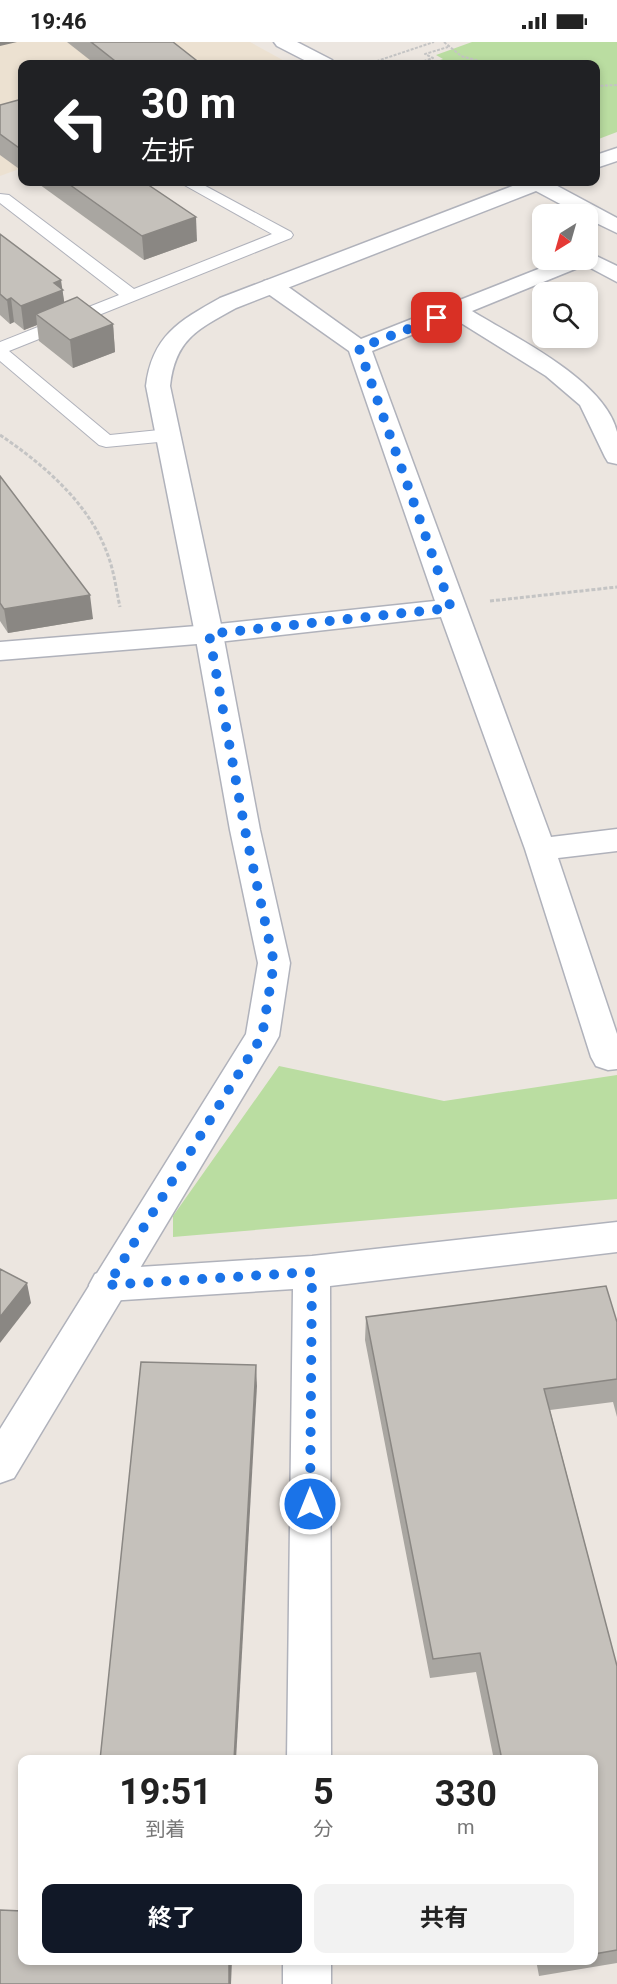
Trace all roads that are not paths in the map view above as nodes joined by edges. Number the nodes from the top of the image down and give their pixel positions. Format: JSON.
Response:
{"nodes":[{"id":1,"x":283,"y":42,"type":"edge"},
{"id":2,"x":317,"y":60,"type":"edge"},
{"id":3,"x":617,"y":154,"type":"edge"},
{"id":4,"x":600,"y":160,"type":"edge"},
{"id":5,"x":194,"y":186,"type":"edge"},
{"id":6,"x":528,"y":186,"type":"edge"},
{"id":7,"x":545,"y":186,"type":"edge"},
{"id":8,"x":3,"y":198,"type":"dead end"},
{"id":9,"x":617,"y":227,"type":"edge"},
{"id":10,"x":598,"y":264,"type":"edge"},
{"id":11,"x":555,"y":270,"type":"edge"},
{"id":12,"x":617,"y":275,"type":"edge"},
{"id":13,"x":272,"y":286,"type":"junction"},
{"id":14,"x":132,"y":296,"type":"junction"},
{"id":15,"x":456,"y":311,"type":"junction"},
{"id":16,"x":359,"y":348,"type":"junction"},
{"id":17,"x":0,"y":350,"type":"edge"},
{"id":18,"x":169,"y":435,"type":"junction"},
{"id":19,"x":617,"y":457,"type":"edge"},
{"id":20,"x":451,"y":608,"type":"junction"},
{"id":21,"x":209,"y":634,"type":"junction"},
{"id":22,"x":0,"y":651,"type":"edge"},
{"id":23,"x":617,"y":840,"type":"edge"},
{"id":24,"x":540,"y":849,"type":"junction"},
{"id":25,"x":617,"y":1056,"type":"edge"},
{"id":26,"x":617,"y":1237,"type":"edge"},
{"id":27,"x":312,"y":1272,"type":"junction"},
{"id":28,"x":108,"y":1285,"type":"junction"},
{"id":29,"x":0,"y":1465,"type":"edge"},
{"id":30,"x":309,"y":1755,"type":"edge"},
{"id":31,"x":307,"y":1965,"type":"edge"},
{"id":32,"x":307,"y":1984,"type":"edge"}],
"edges":[{"from":1,"to":2,"type":"street"},
{"from":3,"to":4,"type":"street"},
{"from":5,"to":14,"type":"lane"},
{"from":6,"to":13,"type":"street"},
{"from":7,"to":9,"type":"street"},
{"from":8,"to":14,"type":"lane"},
{"from":10,"to":12,"type":"street"},
{"from":11,"to":15,"type":"street"},
{"from":13,"to":16,"type":"street"},
{"from":13,"to":18,"type":"street"},
{"from":14,"to":17,"type":"lane"},
{"from":15,"to":16,"type":"street"},
{"from":15,"to":19,"type":"street"},
{"from":16,"to":20,"type":"street"},
{"from":17,"to":18,"type":"lane"},
{"from":18,"to":21,"type":"street"},
{"from":20,"to":21,"type":"street"},
{"from":20,"to":24,"type":"street"},
{"from":21,"to":22,"type":"street"},
{"from":21,"to":28,"type":"street"},
{"from":23,"to":24,"type":"street"},
{"from":24,"to":25,"type":"street"},
{"from":26,"to":27,"type":"street"},
{"from":27,"to":28,"type":"street"},
{"from":27,"to":30,"type":"street"},
{"from":28,"to":29,"type":"street"},
{"from":31,"to":32,"type":"street"}]}
